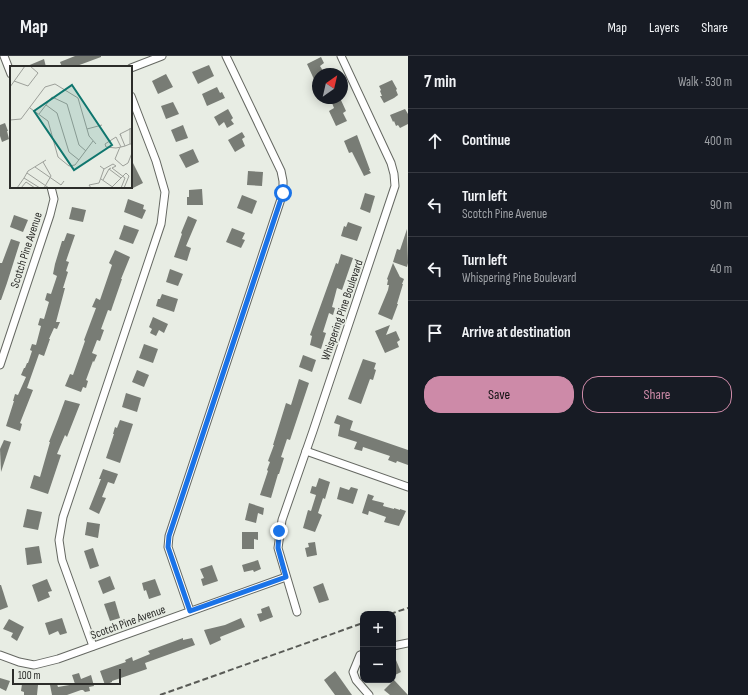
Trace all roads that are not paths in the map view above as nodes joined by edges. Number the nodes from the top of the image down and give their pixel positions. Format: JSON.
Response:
{"nodes":[{"id":1,"x":4,"y":56,"type":"edge"},
{"id":2,"x":162,"y":56,"type":"edge"},
{"id":3,"x":226,"y":56,"type":"edge"},
{"id":4,"x":341,"y":56,"type":"edge"},
{"id":5,"x":132,"y":68,"type":"edge"},
{"id":6,"x":10,"y":71,"type":"edge"},
{"id":7,"x":132,"y":99,"type":"edge"},
{"id":8,"x":51,"y":188,"type":"edge"},
{"id":9,"x":0,"y":365,"type":"edge"},
{"id":10,"x":306,"y":451,"type":"junction"},
{"id":11,"x":408,"y":487,"type":"edge"},
{"id":12,"x":286,"y":577,"type":"junction"},
{"id":13,"x":190,"y":611,"type":"junction"},
{"id":14,"x":297,"y":612,"type":"dead end"},
{"id":15,"x":408,"y":643,"type":"edge"},
{"id":16,"x":396,"y":645,"type":"edge"},
{"id":17,"x":93,"y":646,"type":"junction"},
{"id":18,"x":0,"y":655,"type":"edge"},
{"id":19,"x":360,"y":655,"type":"edge"},
{"id":20,"x":369,"y":695,"type":"edge"}],
"edges":[{"from":1,"to":6,"type":"street"},
{"from":2,"to":5,"type":"street"},
{"from":3,"to":13,"type":"street"},
{"from":4,"to":10,"type":"street","name":"Whispering Pine Boulevard"},
{"from":7,"to":17,"type":"street"},
{"from":8,"to":9,"type":"street","name":"Scotch Pine Avenue"},
{"from":10,"to":11,"type":"street"},
{"from":10,"to":12,"type":"street","name":"Whispering Pine Boulevard"},
{"from":12,"to":13,"type":"street","name":"Scotch Pine Avenue"},
{"from":12,"to":14,"type":"street","name":"Whispering Pine Boulevard"},
{"from":13,"to":17,"type":"street","name":"Scotch Pine Avenue"},
{"from":15,"to":16,"type":"street"},
{"from":17,"to":18,"type":"street","name":"Scotch Pine Avenue"},
{"from":19,"to":20,"type":"street"}]}
